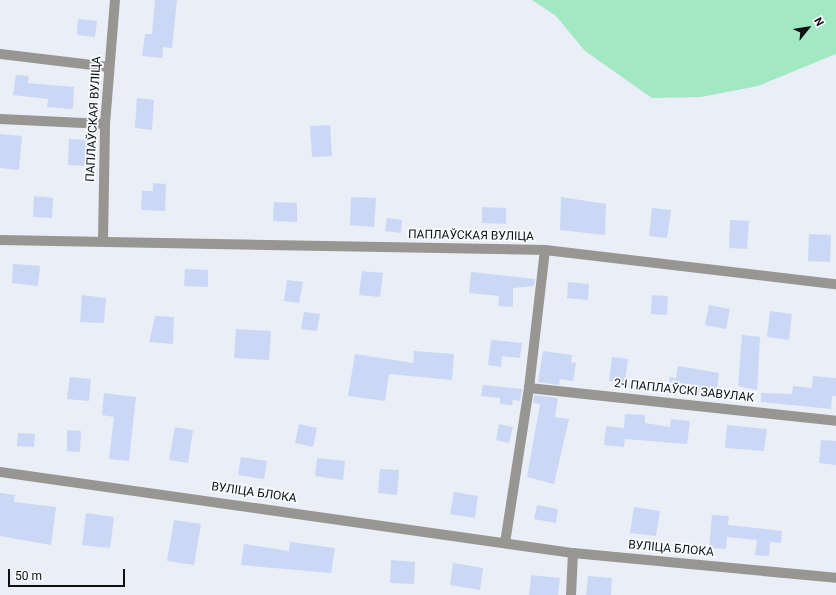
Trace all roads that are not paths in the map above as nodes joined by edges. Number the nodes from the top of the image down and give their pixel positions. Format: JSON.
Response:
{"nodes":[{"id":1,"x":116,"y":0,"type":"edge"},
{"id":2,"x":0,"y":54,"type":"edge"},
{"id":3,"x":109,"y":67,"type":"junction"},
{"id":4,"x":0,"y":119,"type":"edge"},
{"id":5,"x":105,"y":124,"type":"junction"},
{"id":6,"x":0,"y":240,"type":"edge"},
{"id":7,"x":103,"y":240,"type":"junction"},
{"id":8,"x":545,"y":250,"type":"junction"},
{"id":9,"x":836,"y":284,"type":"edge"},
{"id":10,"x":529,"y":388,"type":"junction"},
{"id":11,"x":836,"y":421,"type":"edge"},
{"id":12,"x":0,"y":472,"type":"edge"},
{"id":13,"x":505,"y":543,"type":"junction"},
{"id":14,"x":573,"y":553,"type":"junction"},
{"id":15,"x":836,"y":578,"type":"edge"},
{"id":16,"x":570,"y":595,"type":"edge"}],
"edges":[{"from":1,"to":3,"type":"street","name":"ПАПЛАЎСКАЯ ВУЛІЦА"},
{"from":2,"to":3,"type":"street"},
{"from":3,"to":5,"type":"street","name":"ПАПЛАЎСКАЯ ВУЛІЦА"},
{"from":4,"to":5,"type":"street"},
{"from":5,"to":7,"type":"street","name":"ПАПЛАЎСКАЯ ВУЛІЦА"},
{"from":6,"to":7,"type":"street","name":"ПАПЛАЎСКАЯ ВУЛІЦА"},
{"from":7,"to":8,"type":"street","name":"ПАПЛАЎСКАЯ ВУЛІЦА"},
{"from":8,"to":9,"type":"street","name":"ПАПЛАЎСКАЯ ВУЛІЦА"},
{"from":8,"to":10,"type":"street"},
{"from":10,"to":11,"type":"street","name":"2-І ПАПЛАЎСКІ ЗАВУЛАК"},
{"from":10,"to":13,"type":"street"},
{"from":12,"to":13,"type":"street","name":"ВУЛІЦА БЛОКА"},
{"from":13,"to":14,"type":"street","name":"ВУЛІЦА БЛОКА"},
{"from":14,"to":15,"type":"street","name":"ВУЛІЦА БЛОКА"},
{"from":14,"to":16,"type":"street"}]}
